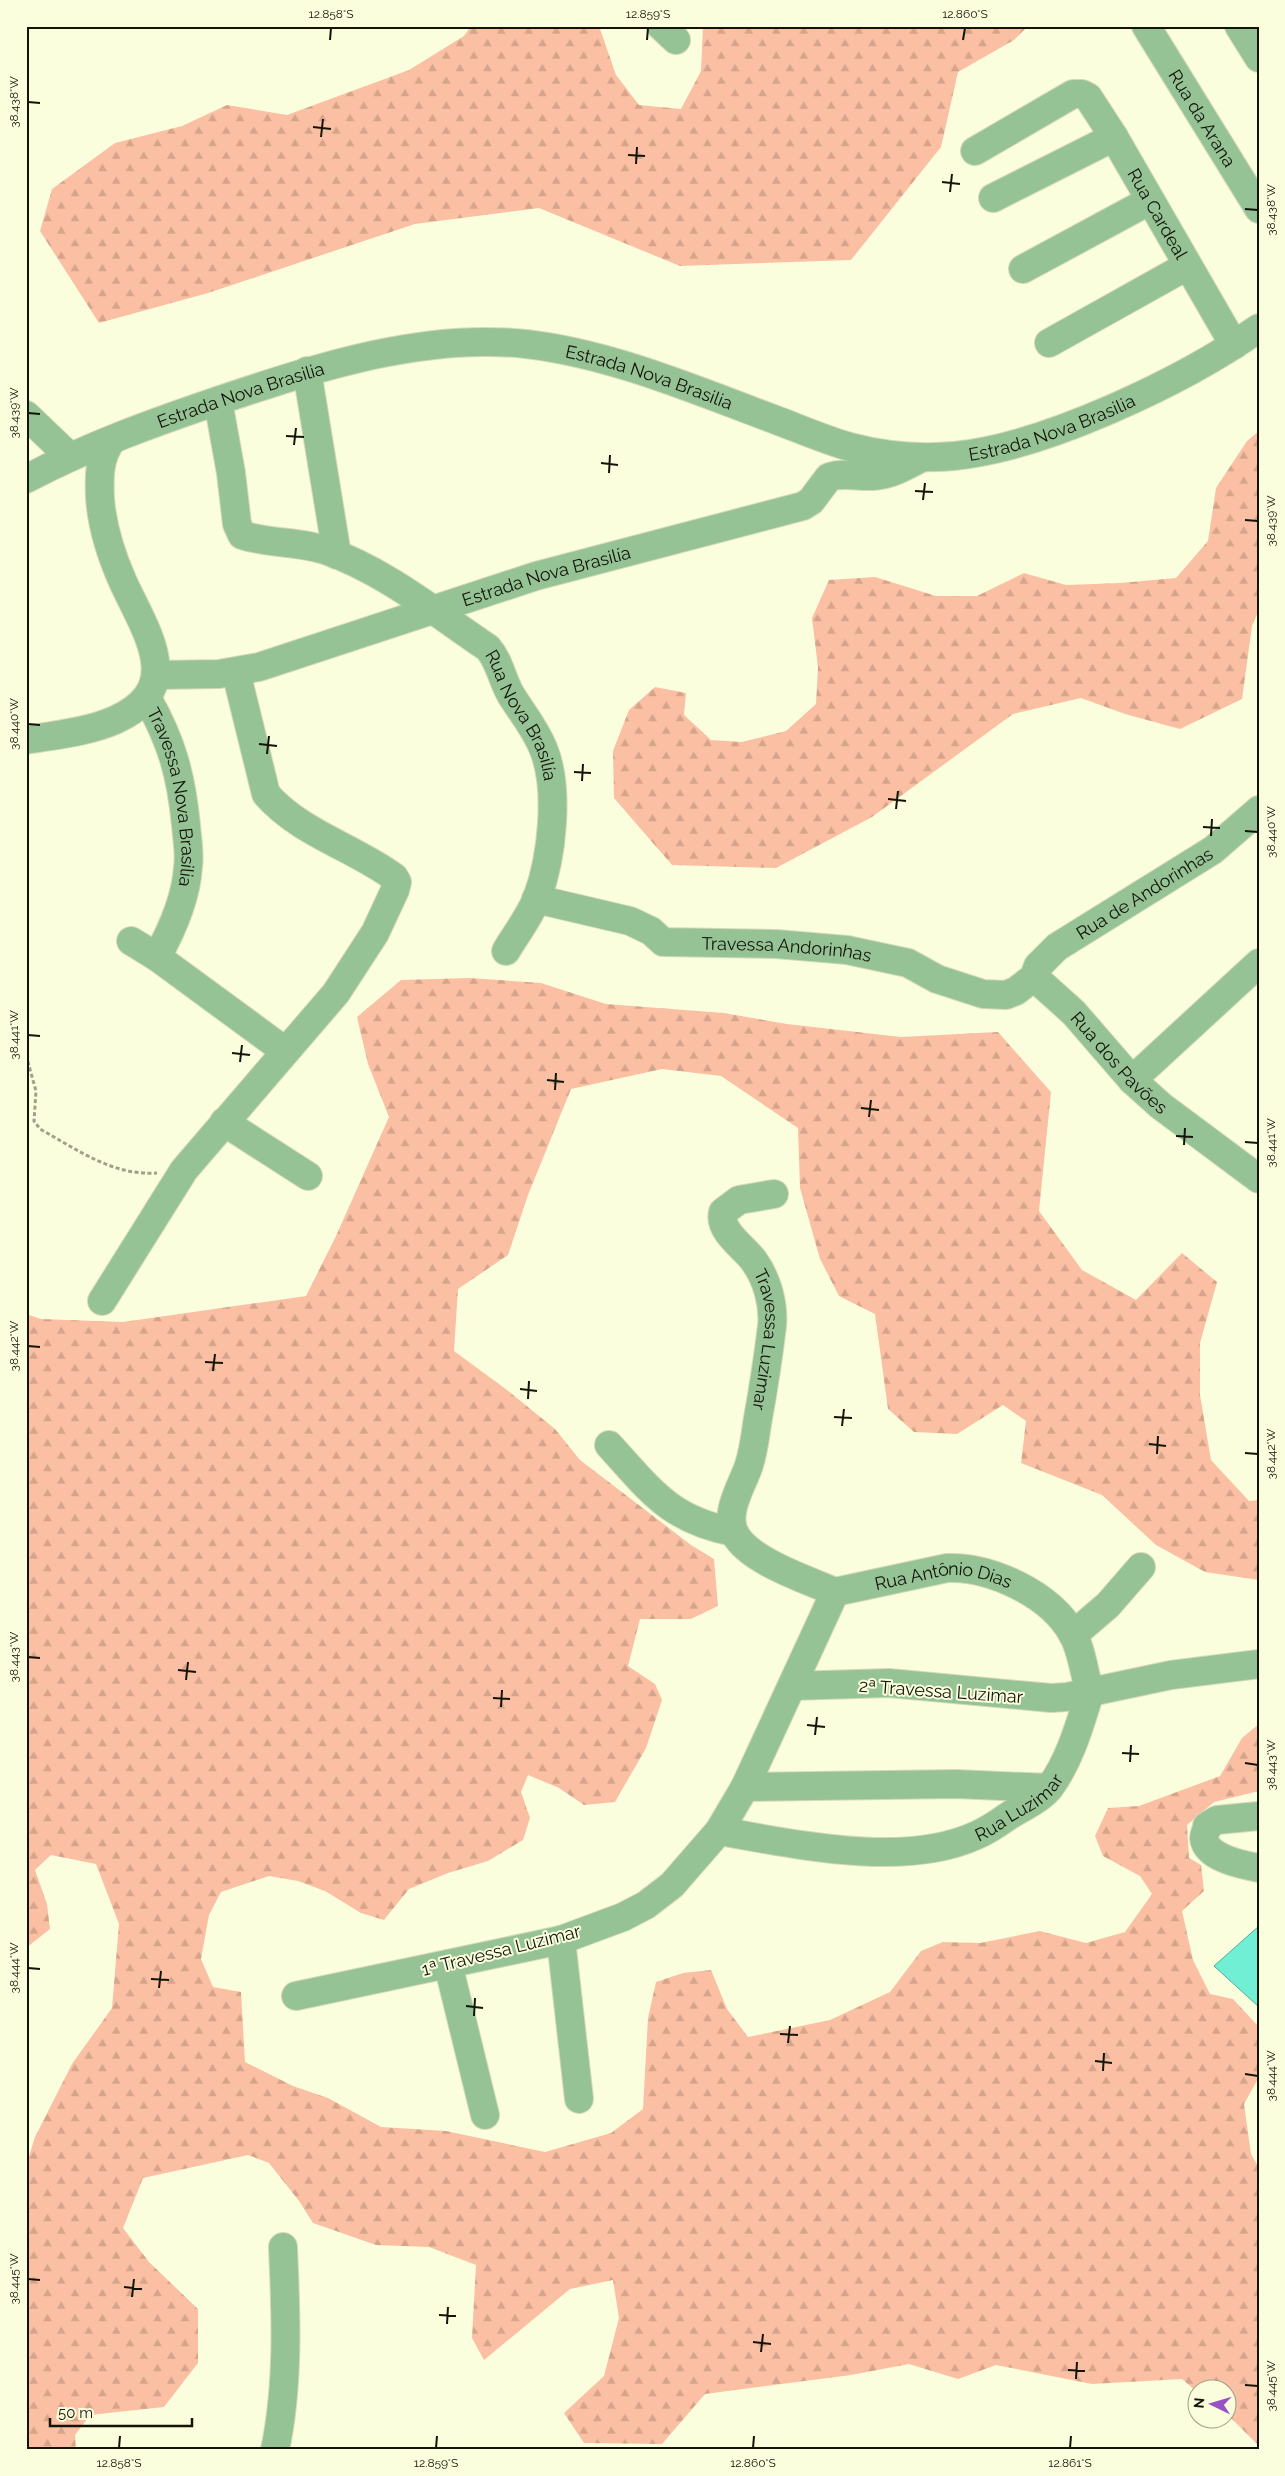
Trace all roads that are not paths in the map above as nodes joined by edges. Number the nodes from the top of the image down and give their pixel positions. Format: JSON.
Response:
{"nodes":[{"id":1,"x":1146,"y":26,"type":"edge"},
{"id":2,"x":1239,"y":26,"type":"edge"},
{"id":3,"x":1259,"y":58,"type":"edge"},
{"id":4,"x":1114,"y":137,"type":"junction"},
{"id":5,"x":975,"y":151,"type":"dead end"},
{"id":6,"x":993,"y":198,"type":"dead end"},
{"id":7,"x":1149,"y":201,"type":"junction"},
{"id":8,"x":1259,"y":209,"type":"edge"},
{"id":9,"x":1187,"y":266,"type":"junction"},
{"id":10,"x":1023,"y":269,"type":"dead end"},
{"id":11,"x":1259,"y":328,"type":"edge"},
{"id":12,"x":1049,"y":343,"type":"dead end"},
{"id":13,"x":1234,"y":345,"type":"junction"},
{"id":14,"x":307,"y":371,"type":"junction"},
{"id":15,"x":218,"y":401,"type":"junction"},
{"id":16,"x":26,"y":415,"type":"edge"},
{"id":17,"x":112,"y":440,"type":"junction"},
{"id":18,"x":70,"y":457,"type":"junction"},
{"id":19,"x":922,"y":458,"type":"junction"},
{"id":20,"x":26,"y":478,"type":"edge"},
{"id":21,"x":337,"y":555,"type":"junction"},
{"id":22,"x":433,"y":609,"type":"junction"},
{"id":23,"x":236,"y":672,"type":"junction"},
{"id":24,"x":152,"y":686,"type":"junction"},
{"id":25,"x":26,"y":740,"type":"edge"},
{"id":26,"x":1259,"y":810,"type":"edge"},
{"id":27,"x":536,"y":899,"type":"junction"},
{"id":28,"x":131,"y":940,"type":"dead end"},
{"id":29,"x":506,"y":951,"type":"dead end"},
{"id":30,"x":156,"y":957,"type":"junction"},
{"id":31,"x":1259,"y":963,"type":"edge"},
{"id":32,"x":1034,"y":977,"type":"junction"},
{"id":33,"x":285,"y":1051,"type":"junction"},
{"id":34,"x":1132,"y":1080,"type":"junction"},
{"id":35,"x":224,"y":1122,"type":"junction"},
{"id":36,"x":308,"y":1176,"type":"dead end"},
{"id":37,"x":1259,"y":1179,"type":"edge"},
{"id":38,"x":774,"y":1194,"type":"dead end"},
{"id":39,"x":102,"y":1301,"type":"dead end"},
{"id":40,"x":610,"y":1445,"type":"dead end"},
{"id":41,"x":734,"y":1532,"type":"junction"},
{"id":42,"x":1141,"y":1567,"type":"dead end"},
{"id":43,"x":835,"y":1592,"type":"junction"},
{"id":44,"x":1073,"y":1635,"type":"junction"},
{"id":45,"x":1259,"y":1664,"type":"edge"},
{"id":46,"x":792,"y":1686,"type":"junction"},
{"id":47,"x":1090,"y":1692,"type":"junction"},
{"id":48,"x":745,"y":1787,"type":"junction"},
{"id":49,"x":1049,"y":1788,"type":"junction"},
{"id":50,"x":1259,"y":1816,"type":"edge"},
{"id":51,"x":719,"y":1831,"type":"junction"},
{"id":52,"x":1259,"y":1868,"type":"edge"},
{"id":53,"x":560,"y":1940,"type":"junction"},
{"id":54,"x":448,"y":1964,"type":"junction"},
{"id":55,"x":296,"y":1996,"type":"dead end"},
{"id":56,"x":580,"y":2099,"type":"dead end"},
{"id":57,"x":485,"y":2115,"type":"dead end"},
{"id":58,"x":283,"y":2247,"type":"dead end"},
{"id":59,"x":275,"y":2450,"type":"edge"}],
"edges":[{"from":1,"to":8,"type":"street","name":"Rua da Arana"},
{"from":2,"to":3,"type":"street"},
{"from":4,"to":5,"type":"street","name":"Rua Cardeal"},
{"from":4,"to":6,"type":"street"},
{"from":4,"to":7,"type":"street","name":"Rua Cardeal"},
{"from":7,"to":9,"type":"street","name":"Rua Cardeal"},
{"from":7,"to":10,"type":"street"},
{"from":9,"to":12,"type":"street"},
{"from":9,"to":13,"type":"street","name":"Rua Cardeal"},
{"from":11,"to":13,"type":"street","name":"Estrada Nova Brasilia"},
{"from":13,"to":19,"type":"street","name":"Estrada Nova Brasilia"},
{"from":14,"to":15,"type":"street","name":"Estrada Nova Brasilia"},
{"from":14,"to":19,"type":"street","name":"Estrada Nova Brasilia"},
{"from":14,"to":21,"type":"street"},
{"from":15,"to":17,"type":"street","name":"Estrada Nova Brasilia"},
{"from":15,"to":21,"type":"street","name":"Rua Nova Brasilía"},
{"from":16,"to":18,"type":"street"},
{"from":17,"to":18,"type":"street","name":"Estrada Nova Brasilia"},
{"from":17,"to":24,"type":"street","name":"Travessa Nova Brasilia"},
{"from":18,"to":20,"type":"street","name":"Estrada Nova Brasilia"},
{"from":19,"to":22,"type":"street","name":"Estrada Nova Brasilía"},
{"from":21,"to":22,"type":"street","name":"Rua Nova Brasilía"},
{"from":22,"to":23,"type":"street","name":"Estrada Nova Brasilía"},
{"from":22,"to":27,"type":"street","name":"Rua Nova Brasilía"},
{"from":23,"to":24,"type":"street","name":"Estrada Nova Brasilía"},
{"from":23,"to":33,"type":"street"},
{"from":24,"to":25,"type":"street"},
{"from":24,"to":30,"type":"street","name":"Travessa Nova Brasilia"},
{"from":26,"to":32,"type":"street","name":"Rua de Andorinhas"},
{"from":27,"to":29,"type":"street","name":"Rua Nova Brasilía"},
{"from":27,"to":32,"type":"street","name":"Travessa Andorinhas"},
{"from":28,"to":30,"type":"street"},
{"from":30,"to":33,"type":"street"},
{"from":31,"to":34,"type":"street"},
{"from":32,"to":34,"type":"street","name":"Rua dos Pavões"},
{"from":33,"to":35,"type":"street"},
{"from":34,"to":37,"type":"street","name":"Rua dos Pavões"},
{"from":35,"to":36,"type":"street"},
{"from":35,"to":39,"type":"street"},
{"from":38,"to":41,"type":"street","name":"Travessa Luzimar"},
{"from":40,"to":41,"type":"street"},
{"from":41,"to":43,"type":"street"},
{"from":42,"to":44,"type":"street"},
{"from":43,"to":44,"type":"street","name":"Rua Antônio Dias"},
{"from":43,"to":46,"type":"street"},
{"from":44,"to":47,"type":"street","name":"Rua Antônio Dias"},
{"from":45,"to":47,"type":"street"},
{"from":46,"to":47,"type":"street","name":"2ª Travessa Luzimar"},
{"from":46,"to":48,"type":"street","name":"1ª Travessa Luzimar"},
{"from":47,"to":49,"type":"street","name":"Rua Luzimar"},
{"from":48,"to":49,"type":"street"},
{"from":48,"to":51,"type":"street","name":"1ª Travessa Luzimar"},
{"from":49,"to":51,"type":"street","name":"Rua Luzimar"},
{"from":50,"to":52,"type":"street"},
{"from":51,"to":53,"type":"street","name":"1ª Travessa Luzimar"},
{"from":53,"to":54,"type":"street","name":"1ª Travessa Luzimar"},
{"from":53,"to":56,"type":"street"},
{"from":54,"to":55,"type":"street","name":"1ª Travessa Luzimar"},
{"from":54,"to":57,"type":"street"},
{"from":58,"to":59,"type":"street"}]}
